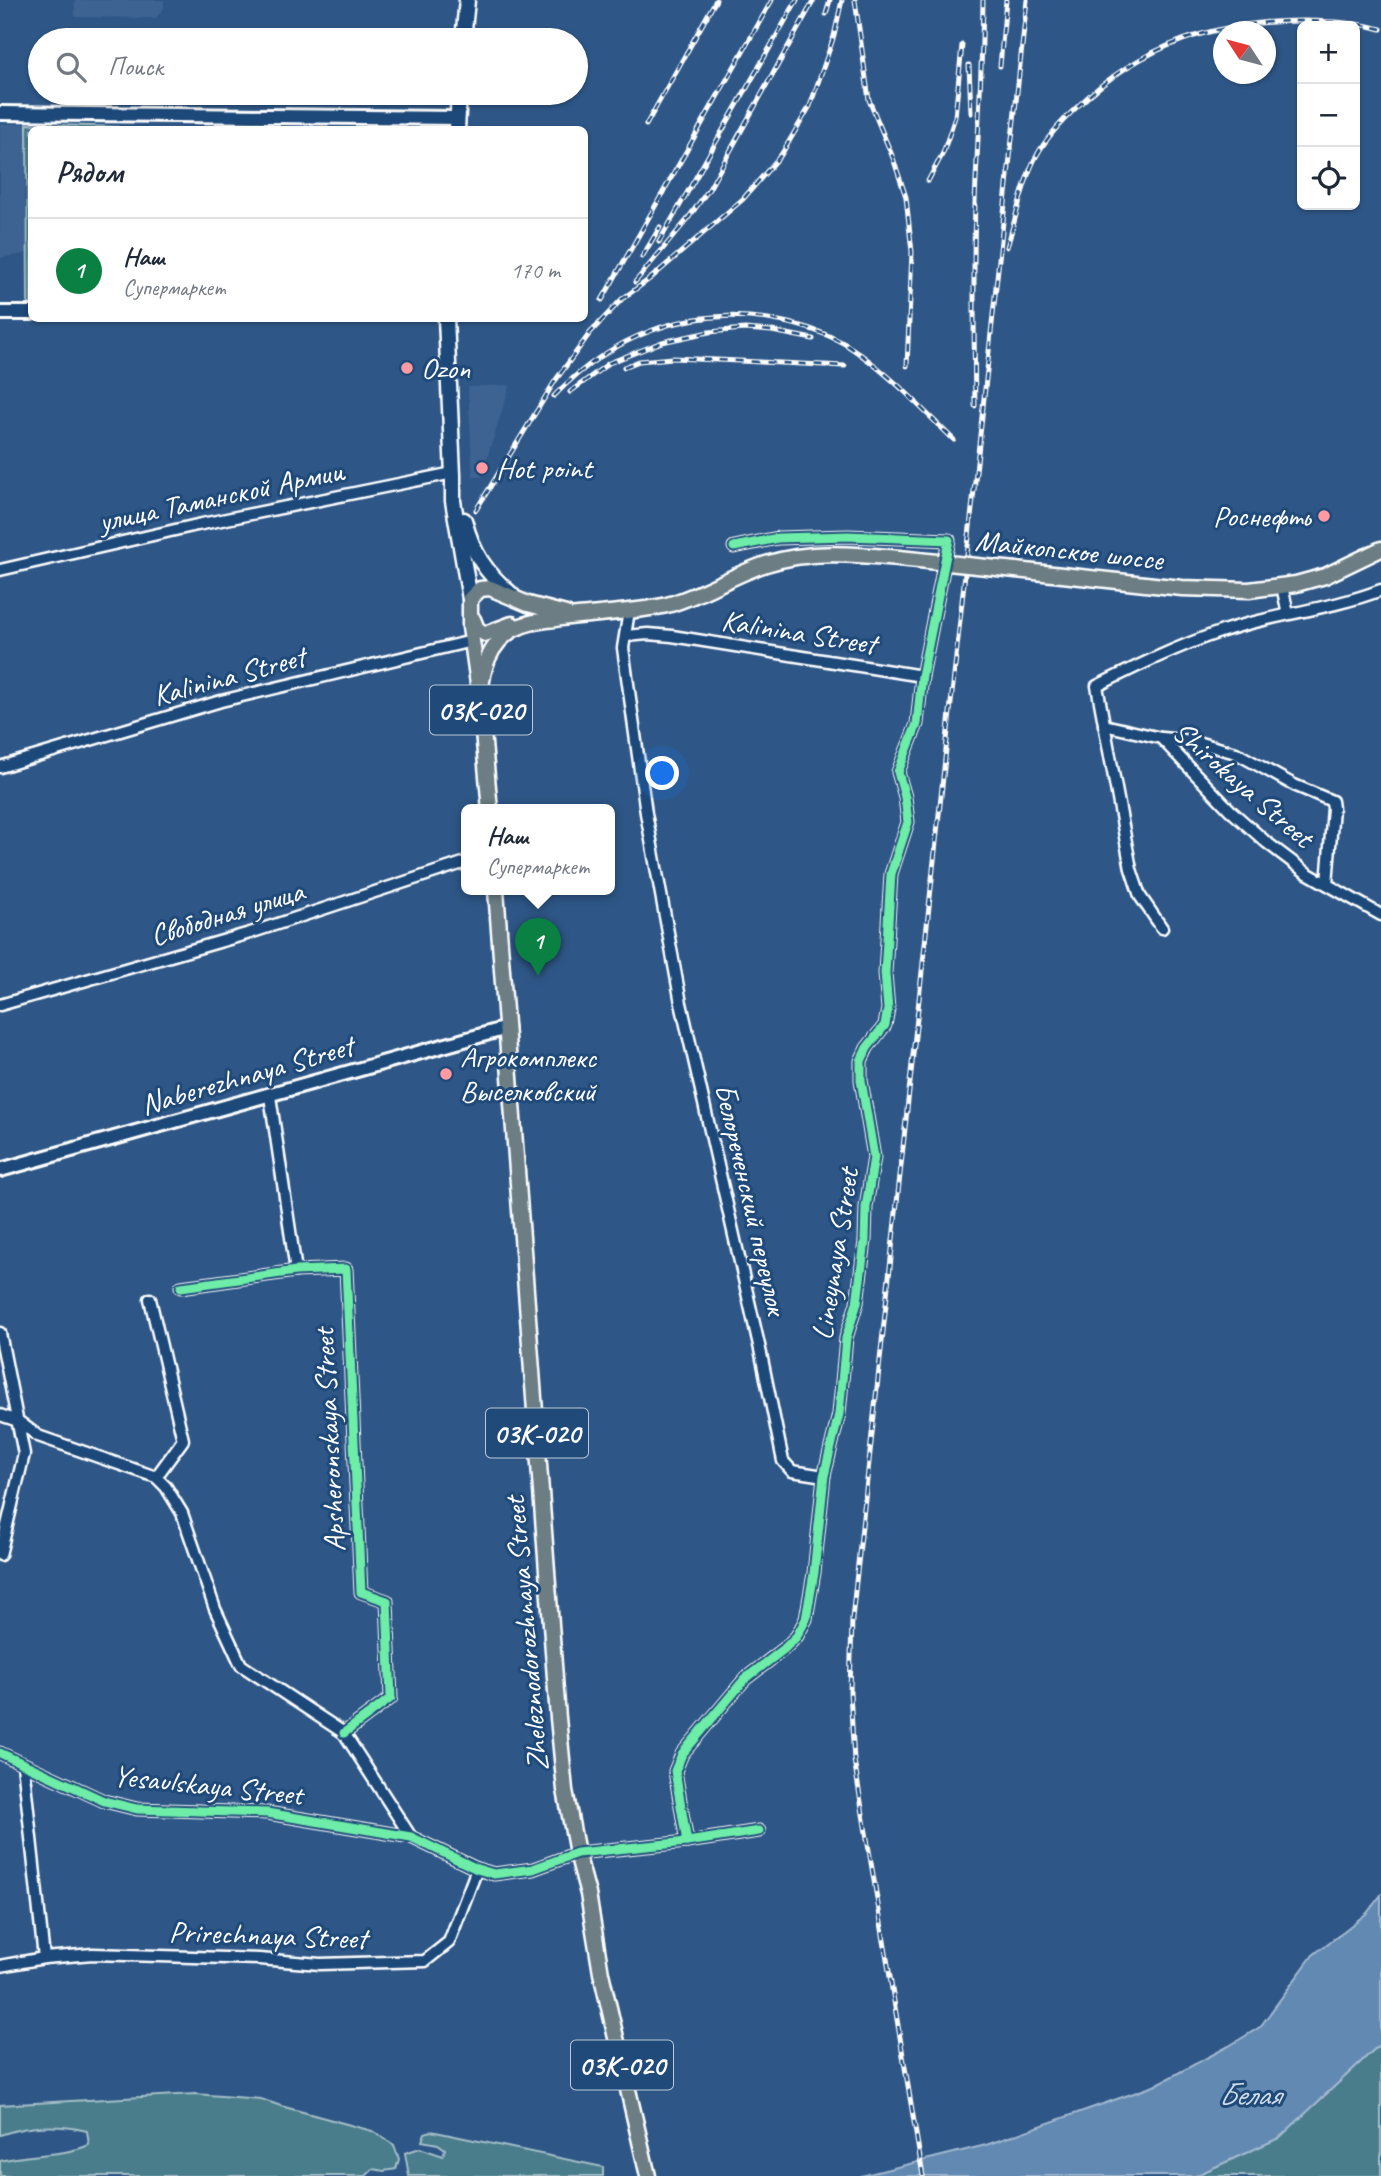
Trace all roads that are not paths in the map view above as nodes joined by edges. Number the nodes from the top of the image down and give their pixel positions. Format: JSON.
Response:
{"nodes":[{"id":1,"x":467,"y":0,"type":"edge"},
{"id":2,"x":464,"y":28,"type":"edge"},
{"id":3,"x":458,"y":105,"type":"edge"},
{"id":4,"x":0,"y":114,"type":"edge"},
{"id":5,"x":0,"y":121,"type":"edge"},
{"id":6,"x":457,"y":124,"type":"edge"},
{"id":7,"x":0,"y":313,"type":"edge"},
{"id":8,"x":28,"y":313,"type":"edge"},
{"id":9,"x":446,"y":322,"type":"edge"},
{"id":10,"x":453,"y":474,"type":"junction"},
{"id":11,"x":734,"y":547,"type":"dead end"},
{"id":12,"x":1381,"y":549,"type":"edge"},
{"id":13,"x":0,"y":570,"type":"edge"},
{"id":14,"x":1282,"y":586,"type":"junction"},
{"id":15,"x":1381,"y":590,"type":"edge"},
{"id":16,"x":519,"y":600,"type":"junction"},
{"id":17,"x":470,"y":605,"type":"junction"},
{"id":18,"x":629,"y":611,"type":"junction"},
{"id":19,"x":1288,"y":614,"type":"junction"},
{"id":20,"x":574,"y":616,"type":"junction"},
{"id":21,"x":540,"y":620,"type":"junction"},
{"id":22,"x":626,"y":636,"type":"junction"},
{"id":23,"x":472,"y":641,"type":"junction"},
{"id":24,"x":922,"y":676,"type":"junction"},
{"id":25,"x":480,"y":698,"type":"junction"},
{"id":26,"x":1104,"y":725,"type":"junction"},
{"id":27,"x":1161,"y":738,"type":"junction"},
{"id":28,"x":0,"y":767,"type":"edge"},
{"id":29,"x":489,"y":804,"type":"edge"},
{"id":30,"x":461,"y":864,"type":"edge"},
{"id":31,"x":1328,"y":884,"type":"junction"},
{"id":32,"x":496,"y":895,"type":"edge"},
{"id":33,"x":1381,"y":915,"type":"edge"},
{"id":34,"x":1162,"y":928,"type":"dead end"},
{"id":35,"x":0,"y":1005,"type":"edge"},
{"id":36,"x":507,"y":1028,"type":"junction"},
{"id":37,"x":270,"y":1096,"type":"junction"},
{"id":38,"x":0,"y":1170,"type":"edge"},
{"id":39,"x":296,"y":1271,"type":"junction"},
{"id":40,"x":181,"y":1287,"type":"dead end"},
{"id":41,"x":150,"y":1299,"type":"dead end"},
{"id":42,"x":0,"y":1333,"type":"edge"},
{"id":43,"x":0,"y":1415,"type":"edge"},
{"id":44,"x":18,"y":1421,"type":"junction"},
{"id":45,"x":824,"y":1476,"type":"junction"},
{"id":46,"x":156,"y":1477,"type":"junction"},
{"id":47,"x":0,"y":1555,"type":"edge"},
{"id":48,"x":344,"y":1733,"type":"junction"},
{"id":49,"x":0,"y":1753,"type":"edge"},
{"id":50,"x":23,"y":1764,"type":"junction"},
{"id":51,"x":759,"y":1831,"type":"dead end"},
{"id":52,"x":411,"y":1837,"type":"junction"},
{"id":53,"x":687,"y":1842,"type":"junction"},
{"id":54,"x":577,"y":1853,"type":"junction"},
{"id":55,"x":477,"y":1868,"type":"junction"},
{"id":56,"x":44,"y":1958,"type":"junction"},
{"id":57,"x":0,"y":1966,"type":"edge"},
{"id":58,"x":648,"y":2176,"type":"edge"}],
"edges":[{"from":1,"to":2,"type":"main road"},
{"from":3,"to":6,"type":"main road"},
{"from":4,"to":6,"type":"street"},
{"from":5,"to":6,"type":"street"},
{"from":7,"to":8,"type":"street"},
{"from":9,"to":10,"type":"main road"},
{"from":10,"to":13,"type":"street","name":"улица Таманской Армии"},
{"from":10,"to":16,"type":"main road"},
{"from":10,"to":17,"type":"main road"},
{"from":11,"to":24,"type":"street","name":"Lineynaya Street"},
{"from":12,"to":14,"type":"main road","name":"Майкопское шоссе"},
{"from":14,"to":18,"type":"main road","name":"Майкопское шоссе","bridge":true},
{"from":14,"to":19,"type":"street"},
{"from":15,"to":19,"type":"street"},
{"from":16,"to":17,"type":"main road"},
{"from":16,"to":20,"type":"main road"},
{"from":17,"to":21,"type":"main road"},
{"from":17,"to":23,"type":"main road","number":"03К-020"},
{"from":18,"to":20,"type":"main road","name":"Майкопское шоссе"},
{"from":18,"to":22,"type":"street","name":"Белореченский переулок"},
{"from":19,"to":26,"type":"street"},
{"from":20,"to":21,"type":"main road","name":"Майкопское шоссе"},
{"from":21,"to":25,"type":"main road"},
{"from":22,"to":24,"type":"street","name":"Kalinina Street"},
{"from":22,"to":45,"type":"street","name":"Белореченский переулок"},
{"from":23,"to":25,"type":"main road","number":"03К-020"},
{"from":23,"to":28,"type":"street","name":"Kalinina Street"},
{"from":24,"to":45,"type":"street","name":"Lineynaya Street"},
{"from":25,"to":29,"type":"main road","number":"03К-020"},
{"from":26,"to":27,"type":"street","name":"Shirokaya Street"},
{"from":26,"to":34,"type":"street"},
{"from":27,"to":31,"type":"street","name":"Shirokaya Street"},
{"from":27,"to":31,"type":"street"},
{"from":30,"to":35,"type":"street","name":"Свободная улица"},
{"from":31,"to":33,"type":"street","name":"Shirokaya Street"},
{"from":32,"to":36,"type":"main road","name":"Zheleznodorozhnaya Street","number":"03К-020"},
{"from":36,"to":37,"type":"street","name":"Naberezhnaya Street"},
{"from":36,"to":54,"type":"main road","name":"Zheleznodorozhnaya Street","number":"03К-020"},
{"from":37,"to":38,"type":"street","name":"Naberezhnaya Street"},
{"from":37,"to":39,"type":"street"},
{"from":39,"to":40,"type":"street","name":"Apsheronskaya Street"},
{"from":39,"to":48,"type":"street","name":"Apsheronskaya Street"},
{"from":41,"to":46,"type":"street"},
{"from":42,"to":44,"type":"street"},
{"from":43,"to":44,"type":"street"},
{"from":44,"to":46,"type":"street"},
{"from":44,"to":47,"type":"street"},
{"from":45,"to":53,"type":"street"},
{"from":46,"to":48,"type":"street"},
{"from":48,"to":52,"type":"street"},
{"from":49,"to":50,"type":"street","name":"Yesaulskaya Street"},
{"from":50,"to":52,"type":"street","name":"Yesaulskaya Street"},
{"from":50,"to":56,"type":"street"},
{"from":51,"to":53,"type":"street","name":"Yesaulskaya Street"},
{"from":52,"to":55,"type":"street","name":"Yesaulskaya Street"},
{"from":53,"to":54,"type":"street","name":"Yesaulskaya Street"},
{"from":54,"to":55,"type":"street","name":"Yesaulskaya Street"},
{"from":54,"to":58,"type":"main road","name":"Zheleznodorozhnaya Street","number":"03К-020"},
{"from":55,"to":56,"type":"street","name":"Prirechnaya Street"},
{"from":56,"to":57,"type":"street","name":"Prirechnaya Street"}]}
